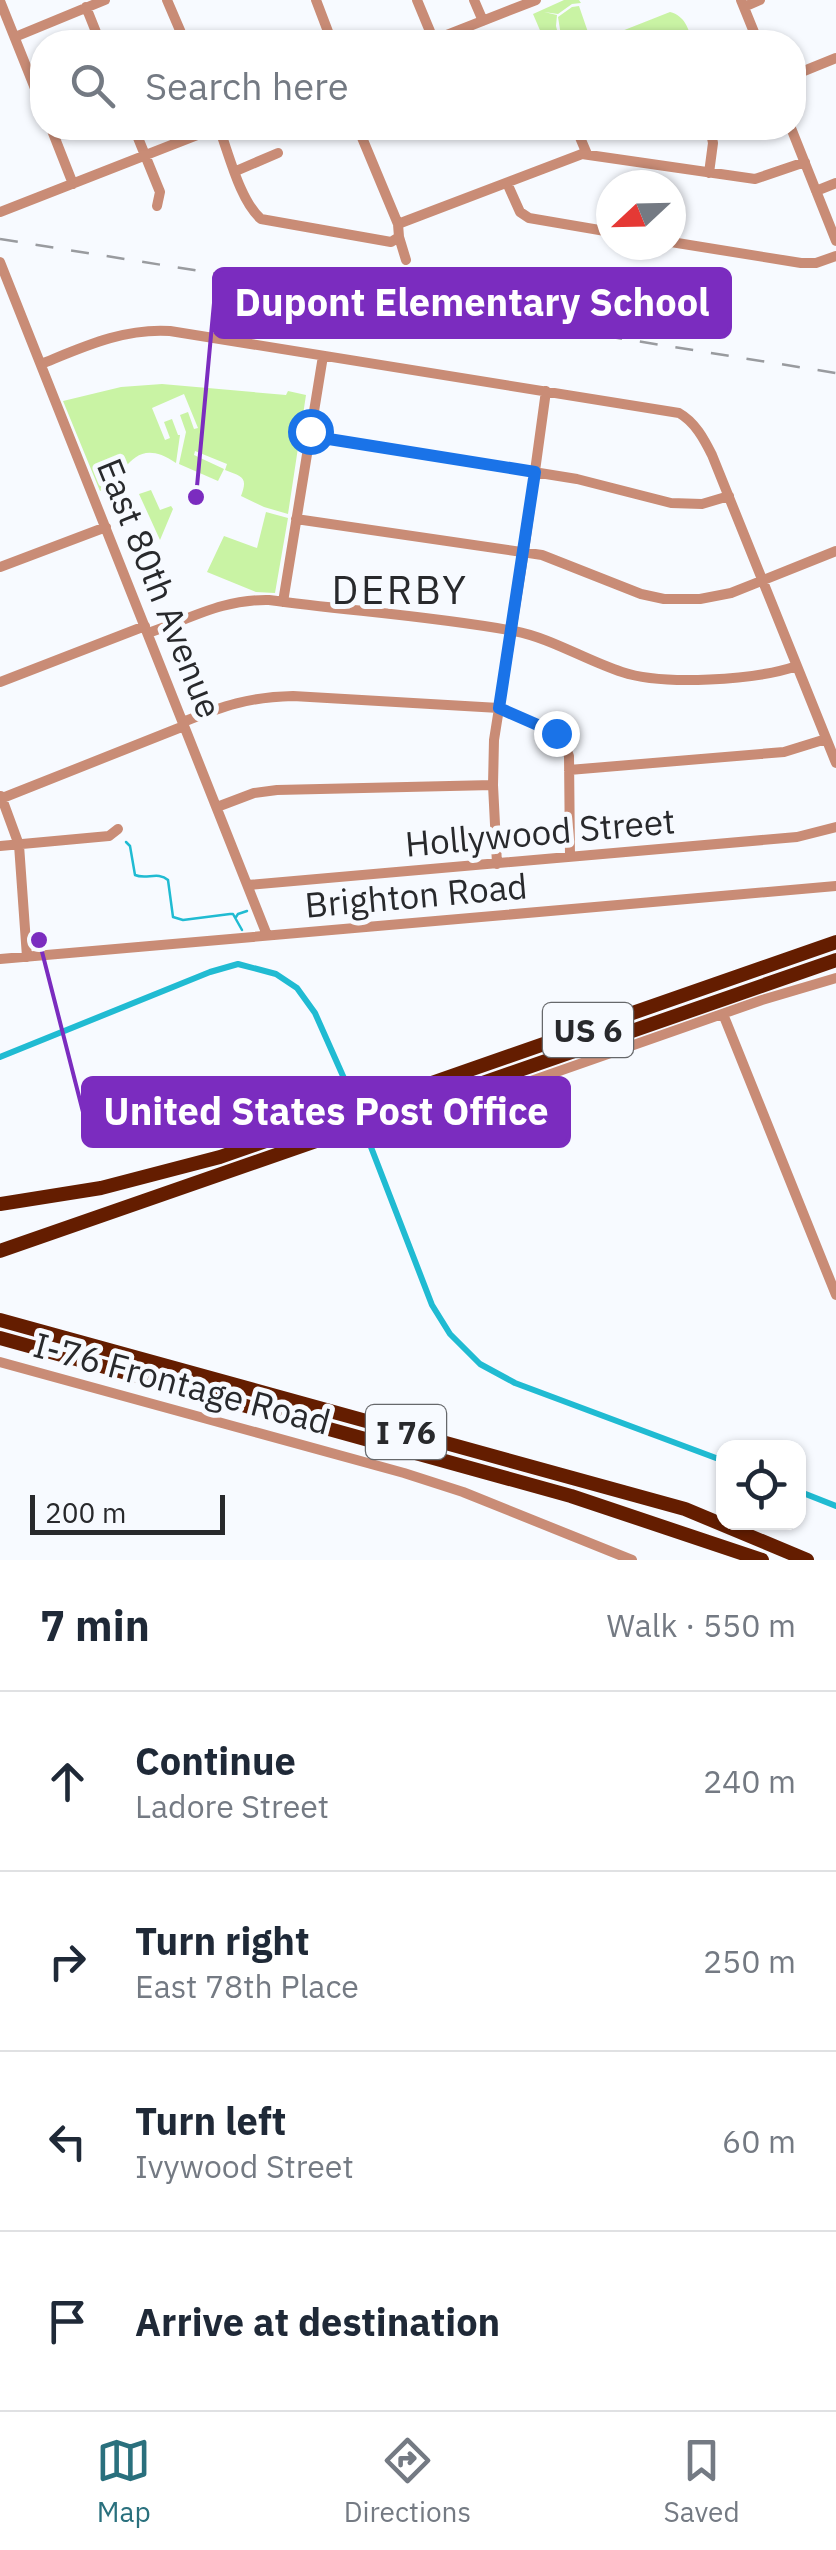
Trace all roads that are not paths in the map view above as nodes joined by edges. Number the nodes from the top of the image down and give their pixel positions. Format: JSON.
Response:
{"nodes":[{"id":1,"x":105,"y":0,"type":"edge"},
{"id":2,"x":167,"y":0,"type":"edge"},
{"id":3,"x":316,"y":0,"type":"edge"},
{"id":4,"x":417,"y":0,"type":"edge"},
{"id":5,"x":474,"y":0,"type":"edge"},
{"id":6,"x":536,"y":0,"type":"edge"},
{"id":7,"x":760,"y":0,"type":"edge"},
{"id":8,"x":0,"y":1,"type":"edge"},
{"id":9,"x":742,"y":3,"type":"edge"},
{"id":10,"x":86,"y":7,"type":"junction"},
{"id":11,"x":483,"y":21,"type":"junction"},
{"id":12,"x":95,"y":30,"type":"edge"},
{"id":13,"x":180,"y":30,"type":"edge"},
{"id":14,"x":327,"y":30,"type":"edge"},
{"id":15,"x":427,"y":30,"type":"edge"},
{"id":16,"x":461,"y":30,"type":"edge"},
{"id":17,"x":753,"y":30,"type":"edge"},
{"id":18,"x":14,"y":36,"type":"junction"},
{"id":19,"x":836,"y":58,"type":"edge"},
{"id":20,"x":806,"y":69,"type":"edge"},
{"id":21,"x":30,"y":76,"type":"edge"},
{"id":22,"x":56,"y":140,"type":"edge"},
{"id":23,"x":139,"y":140,"type":"edge"},
{"id":24,"x":185,"y":140,"type":"edge"},
{"id":25,"x":222,"y":140,"type":"edge"},
{"id":26,"x":363,"y":140,"type":"edge"},
{"id":27,"x":581,"y":140,"type":"edge"},
{"id":28,"x":713,"y":140,"type":"edge"},
{"id":29,"x":796,"y":140,"type":"edge"},
{"id":30,"x":278,"y":153,"type":"dead end"},
{"id":31,"x":587,"y":154,"type":"junction"},
{"id":32,"x":145,"y":155,"type":"junction"},
{"id":33,"x":805,"y":162,"type":"junction"},
{"id":34,"x":236,"y":172,"type":"junction"},
{"id":35,"x":709,"y":172,"type":"junction"},
{"id":36,"x":507,"y":183,"type":"junction"},
{"id":37,"x":836,"y":183,"type":"edge"},
{"id":38,"x":74,"y":184,"type":"junction"},
{"id":39,"x":816,"y":191,"type":"junction"},
{"id":40,"x":157,"y":206,"type":"dead end"},
{"id":41,"x":0,"y":212,"type":"edge"},
{"id":42,"x":398,"y":224,"type":"junction"},
{"id":43,"x":596,"y":229,"type":"edge"},
{"id":44,"x":399,"y":237,"type":"junction"},
{"id":45,"x":836,"y":240,"type":"edge"},
{"id":46,"x":686,"y":244,"type":"edge"},
{"id":47,"x":836,"y":256,"type":"edge"},
{"id":48,"x":406,"y":260,"type":"dead end"},
{"id":49,"x":0,"y":262,"type":"edge"},
{"id":50,"x":322,"y":356,"type":"junction"},
{"id":51,"x":40,"y":364,"type":"junction"},
{"id":52,"x":546,"y":391,"type":"junction"},
{"id":53,"x":310,"y":436,"type":"junction"},
{"id":54,"x":535,"y":472,"type":"junction"},
{"id":55,"x":729,"y":496,"type":"junction"},
{"id":56,"x":296,"y":519,"type":"junction"},
{"id":57,"x":106,"y":527,"type":"junction"},
{"id":58,"x":524,"y":551,"type":"junction"},
{"id":59,"x":836,"y":551,"type":"edge"},
{"id":60,"x":0,"y":567,"type":"edge"},
{"id":61,"x":762,"y":580,"type":"junction"},
{"id":62,"x":283,"y":602,"type":"junction"},
{"id":63,"x":146,"y":630,"type":"junction"},
{"id":64,"x":512,"y":630,"type":"junction"},
{"id":65,"x":797,"y":666,"type":"junction"},
{"id":66,"x":0,"y":682,"type":"edge"},
{"id":67,"x":499,"y":708,"type":"junction"},
{"id":68,"x":184,"y":724,"type":"junction"},
{"id":69,"x":826,"y":739,"type":"junction"},
{"id":70,"x":836,"y":763,"type":"edge"},
{"id":71,"x":569,"y":770,"type":"junction"},
{"id":72,"x":493,"y":786,"type":"junction"},
{"id":73,"x":1,"y":797,"type":"edge"},
{"id":74,"x":217,"y":807,"type":"junction"},
{"id":75,"x":836,"y":827,"type":"edge"},
{"id":76,"x":118,"y":829,"type":"dead end"},
{"id":77,"x":20,"y":845,"type":"junction"},
{"id":78,"x":0,"y":846,"type":"edge"},
{"id":79,"x":570,"y":857,"type":"junction"},
{"id":80,"x":497,"y":864,"type":"junction"},
{"id":81,"x":248,"y":885,"type":"junction"},
{"id":82,"x":836,"y":886,"type":"edge"},
{"id":83,"x":267,"y":935,"type":"junction"},
{"id":84,"x":836,"y":942,"type":"edge"},
{"id":85,"x":26,"y":957,"type":"junction"},
{"id":86,"x":0,"y":959,"type":"edge"},
{"id":87,"x":836,"y":960,"type":"edge"},
{"id":88,"x":836,"y":978,"type":"edge"},
{"id":89,"x":723,"y":1014,"type":"junction"},
{"id":90,"x":372,"y":1121,"type":"junction"},
{"id":91,"x":296,"y":1139,"type":"junction"},
{"id":92,"x":0,"y":1204,"type":"edge"},
{"id":93,"x":0,"y":1251,"type":"edge"},
{"id":94,"x":836,"y":1295,"type":"edge"},
{"id":95,"x":0,"y":1320,"type":"edge"},
{"id":96,"x":0,"y":1338,"type":"edge"},
{"id":97,"x":0,"y":1362,"type":"edge"},
{"id":98,"x":632,"y":1560,"type":"edge"},
{"id":99,"x":762,"y":1560,"type":"edge"},
{"id":100,"x":807,"y":1560,"type":"edge"}],
"edges":[{"from":1,"to":10,"type":"street"},
{"from":2,"to":13,"type":"street"},
{"from":3,"to":14,"type":"street"},
{"from":4,"to":15,"type":"street"},
{"from":5,"to":11,"type":"street"},
{"from":6,"to":11,"type":"street"},
{"from":7,"to":9,"type":"street"},
{"from":8,"to":18,"type":"street"},
{"from":9,"to":17,"type":"street"},
{"from":10,"to":12,"type":"street"},
{"from":10,"to":18,"type":"street"},
{"from":11,"to":16,"type":"street"},
{"from":18,"to":21,"type":"street"},
{"from":19,"to":20,"type":"street"},
{"from":22,"to":38,"type":"street"},
{"from":23,"to":32,"type":"street"},
{"from":24,"to":32,"type":"street"},
{"from":25,"to":34,"type":"street"},
{"from":26,"to":42,"type":"street"},
{"from":27,"to":31,"type":"street"},
{"from":28,"to":35,"type":"street"},
{"from":29,"to":33,"type":"street"},
{"from":30,"to":34,"type":"street"},
{"from":31,"to":35,"type":"street"},
{"from":31,"to":36,"type":"street"},
{"from":32,"to":38,"type":"street"},
{"from":32,"to":40,"type":"street"},
{"from":33,"to":35,"type":"street"},
{"from":33,"to":39,"type":"street"},
{"from":34,"to":44,"type":"street"},
{"from":36,"to":42,"type":"street"},
{"from":36,"to":43,"type":"street"},
{"from":37,"to":39,"type":"street"},
{"from":38,"to":41,"type":"street"},
{"from":39,"to":45,"type":"street"},
{"from":42,"to":44,"type":"street"},
{"from":44,"to":48,"type":"street"},
{"from":46,"to":47,"type":"street"},
{"from":49,"to":51,"type":"street","name":"East 80th Avenue"},
{"from":50,"to":51,"type":"street"},
{"from":50,"to":52,"type":"street"},
{"from":50,"to":53,"type":"street"},
{"from":51,"to":57,"type":"street","name":"East 80th Avenue"},
{"from":52,"to":54,"type":"street"},
{"from":52,"to":55,"type":"street"},
{"from":53,"to":54,"type":"street"},
{"from":53,"to":56,"type":"street"},
{"from":54,"to":55,"type":"street"},
{"from":54,"to":58,"type":"street"},
{"from":55,"to":61,"type":"street"},
{"from":56,"to":58,"type":"street"},
{"from":56,"to":62,"type":"street"},
{"from":57,"to":60,"type":"street"},
{"from":57,"to":63,"type":"street","name":"East 80th Avenue"},
{"from":58,"to":61,"type":"street"},
{"from":58,"to":64,"type":"street"},
{"from":59,"to":61,"type":"street"},
{"from":61,"to":65,"type":"street"},
{"from":62,"to":63,"type":"street"},
{"from":62,"to":64,"type":"street"},
{"from":63,"to":66,"type":"street"},
{"from":63,"to":68,"type":"street","name":"East 80th Avenue"},
{"from":64,"to":65,"type":"street"},
{"from":64,"to":67,"type":"street"},
{"from":65,"to":69,"type":"street"},
{"from":67,"to":68,"type":"street"},
{"from":67,"to":71,"type":"street"},
{"from":67,"to":72,"type":"street"},
{"from":68,"to":73,"type":"street"},
{"from":68,"to":74,"type":"street","name":"East 80th Avenue"},
{"from":69,"to":70,"type":"street"},
{"from":69,"to":71,"type":"street"},
{"from":71,"to":79,"type":"street"},
{"from":72,"to":74,"type":"street"},
{"from":72,"to":80,"type":"street"},
{"from":73,"to":77,"type":"street"},
{"from":74,"to":81,"type":"street","name":"East 80th Avenue"},
{"from":75,"to":79,"type":"street","name":"Hollywood Street"},
{"from":76,"to":77,"type":"street"},
{"from":77,"to":78,"type":"street"},
{"from":77,"to":85,"type":"street"},
{"from":79,"to":80,"type":"street","name":"Hollywood Street"},
{"from":80,"to":81,"type":"street","name":"Hollywood Street"},
{"from":81,"to":83,"type":"street","name":"East 80th Avenue"},
{"from":82,"to":83,"type":"street","name":"Brighton Road"},
{"from":83,"to":85,"type":"street","name":"Brighton Road"},
{"from":84,"to":90,"type":"highway","number":"US 6"},
{"from":85,"to":86,"type":"street","name":"Brighton Road"},
{"from":87,"to":90,"type":"highway","number":"US 6"},
{"from":88,"to":89,"type":"street"},
{"from":89,"to":90,"type":"street"},
{"from":89,"to":94,"type":"street"},
{"from":90,"to":91,"type":"highway","number":"US 6"},
{"from":91,"to":92,"type":"highway","number":"US 6"},
{"from":91,"to":93,"type":"highway","number":"US 6"},
{"from":95,"to":100,"type":"highway","number":"I 76"},
{"from":96,"to":99,"type":"highway","number":"I 76"},
{"from":97,"to":98,"type":"street","name":"I-76 Frontage Road"}]}
